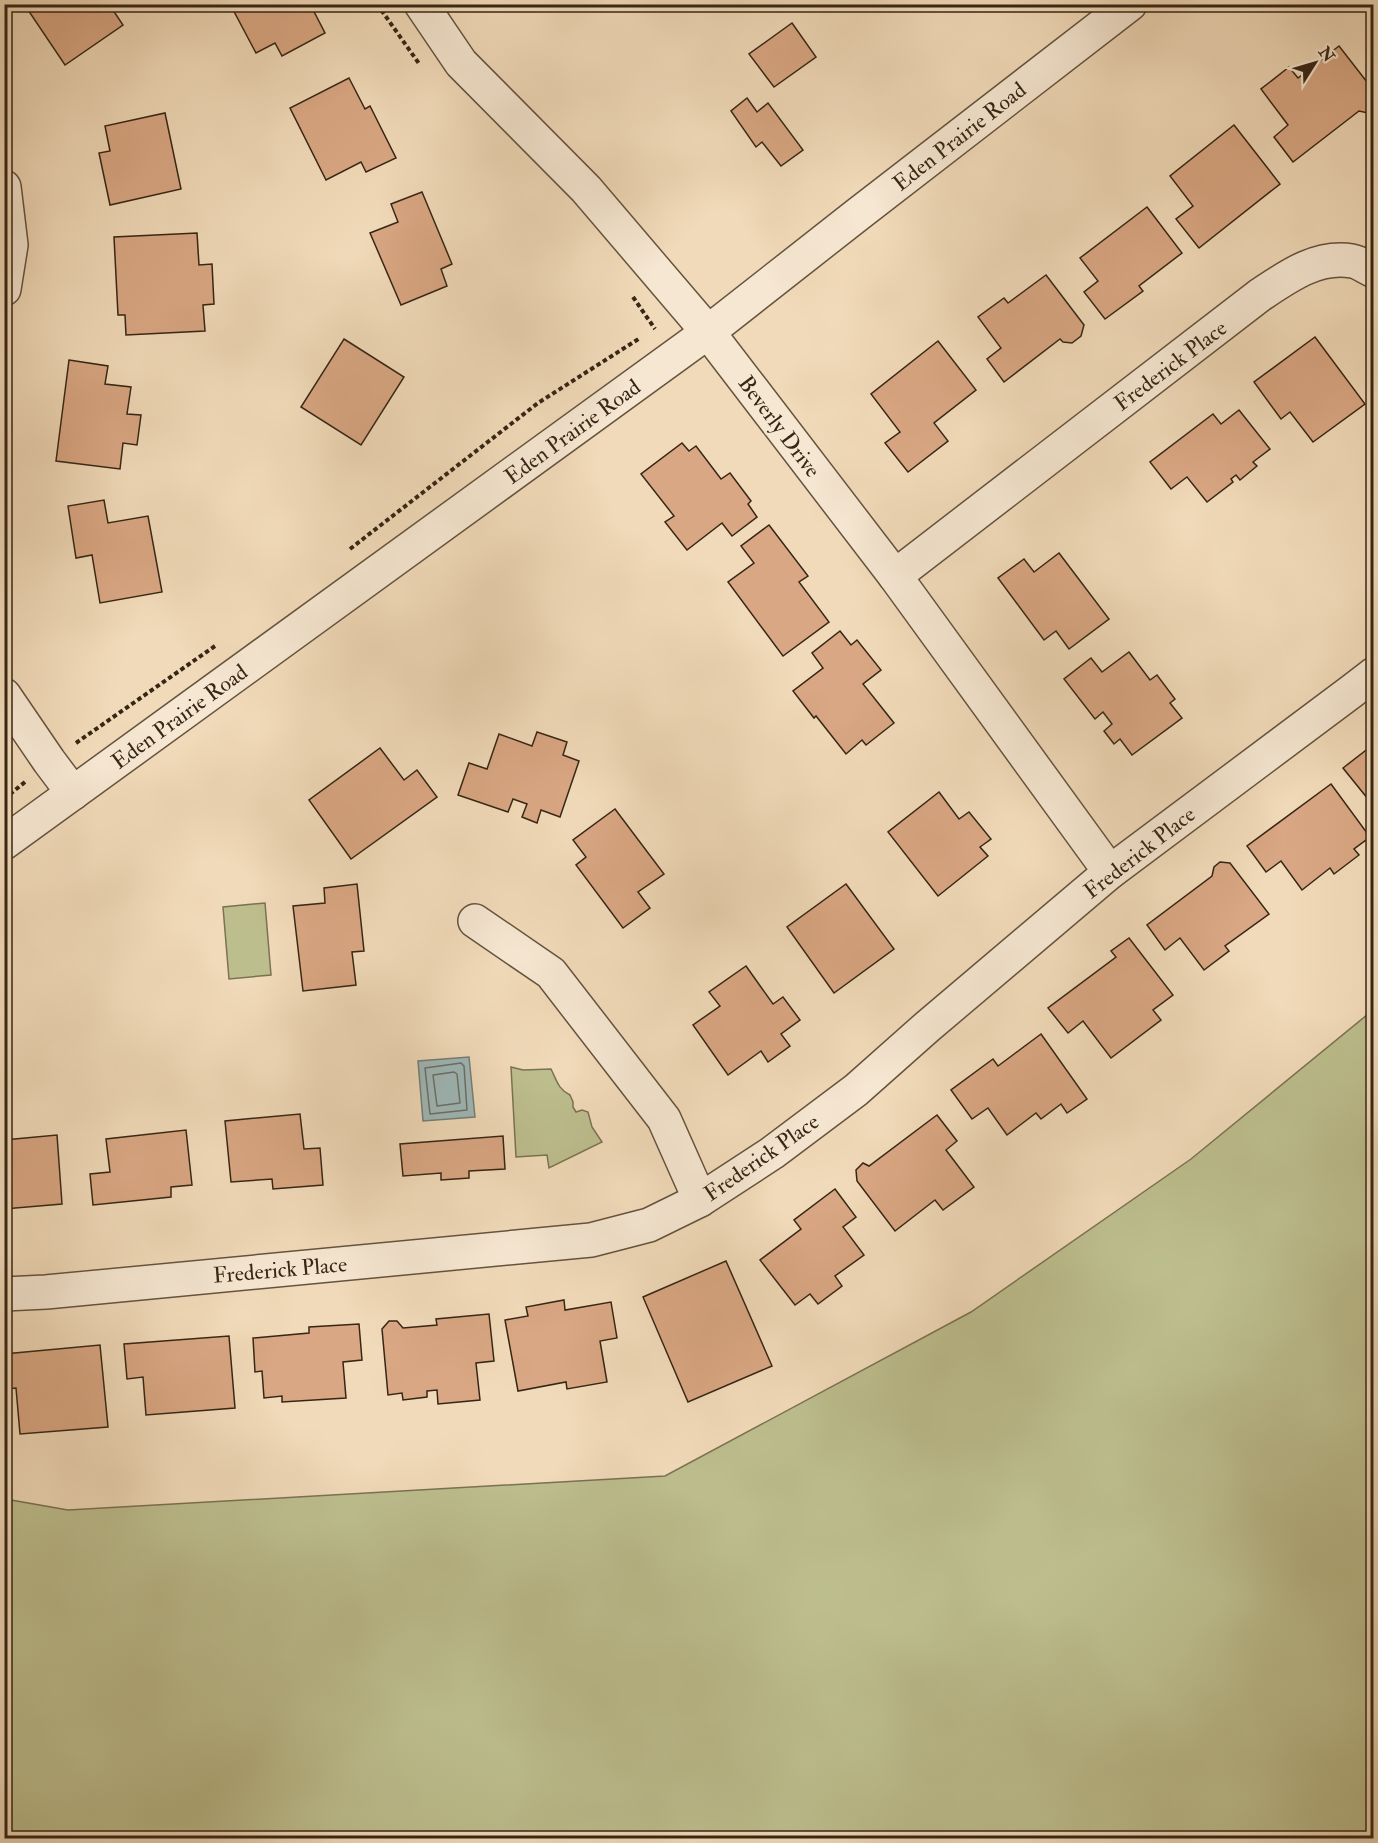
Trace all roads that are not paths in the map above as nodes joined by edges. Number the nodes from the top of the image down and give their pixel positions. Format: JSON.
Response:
{"nodes":[{"id":1,"x":421,"y":4,"type":"edge"},
{"id":2,"x":1130,"y":4,"type":"edge"},
{"id":3,"x":4,"y":187,"type":"edge"},
{"id":4,"x":1374,"y":271,"type":"edge"},
{"id":5,"x":4,"y":289,"type":"edge"},
{"id":6,"x":708,"y":332,"type":"junction"},
{"id":7,"x":895,"y":576,"type":"junction"},
{"id":8,"x":1374,"y":674,"type":"edge"},
{"id":9,"x":4,"y":695,"type":"edge"},
{"id":10,"x":73,"y":793,"type":"junction"},
{"id":11,"x":4,"y":843,"type":"edge"},
{"id":12,"x":1110,"y":872,"type":"junction"},
{"id":13,"x":475,"y":921,"type":"dead end"},
{"id":14,"x":700,"y":1200,"type":"junction"},
{"id":15,"x":4,"y":1294,"type":"edge"}],
"edges":[{"from":1,"to":6,"type":"street","name":"Beverly Drive"},
{"from":2,"to":6,"type":"street","name":"Eden Prairie Road"},
{"from":3,"to":5,"type":"street"},
{"from":4,"to":7,"type":"street","name":"Frederick Place"},
{"from":6,"to":7,"type":"street","name":"Beverly Drive"},
{"from":6,"to":10,"type":"street","name":"Eden Prairie Road"},
{"from":7,"to":12,"type":"street","name":"Beverly Drive"},
{"from":8,"to":12,"type":"street","name":"Frederick Place"},
{"from":9,"to":10,"type":"street"},
{"from":10,"to":11,"type":"street","name":"Eden Prairie Road"},
{"from":12,"to":14,"type":"street","name":"Frederick Place"},
{"from":13,"to":14,"type":"street"},
{"from":14,"to":15,"type":"street","name":"Frederick Place"}]}
